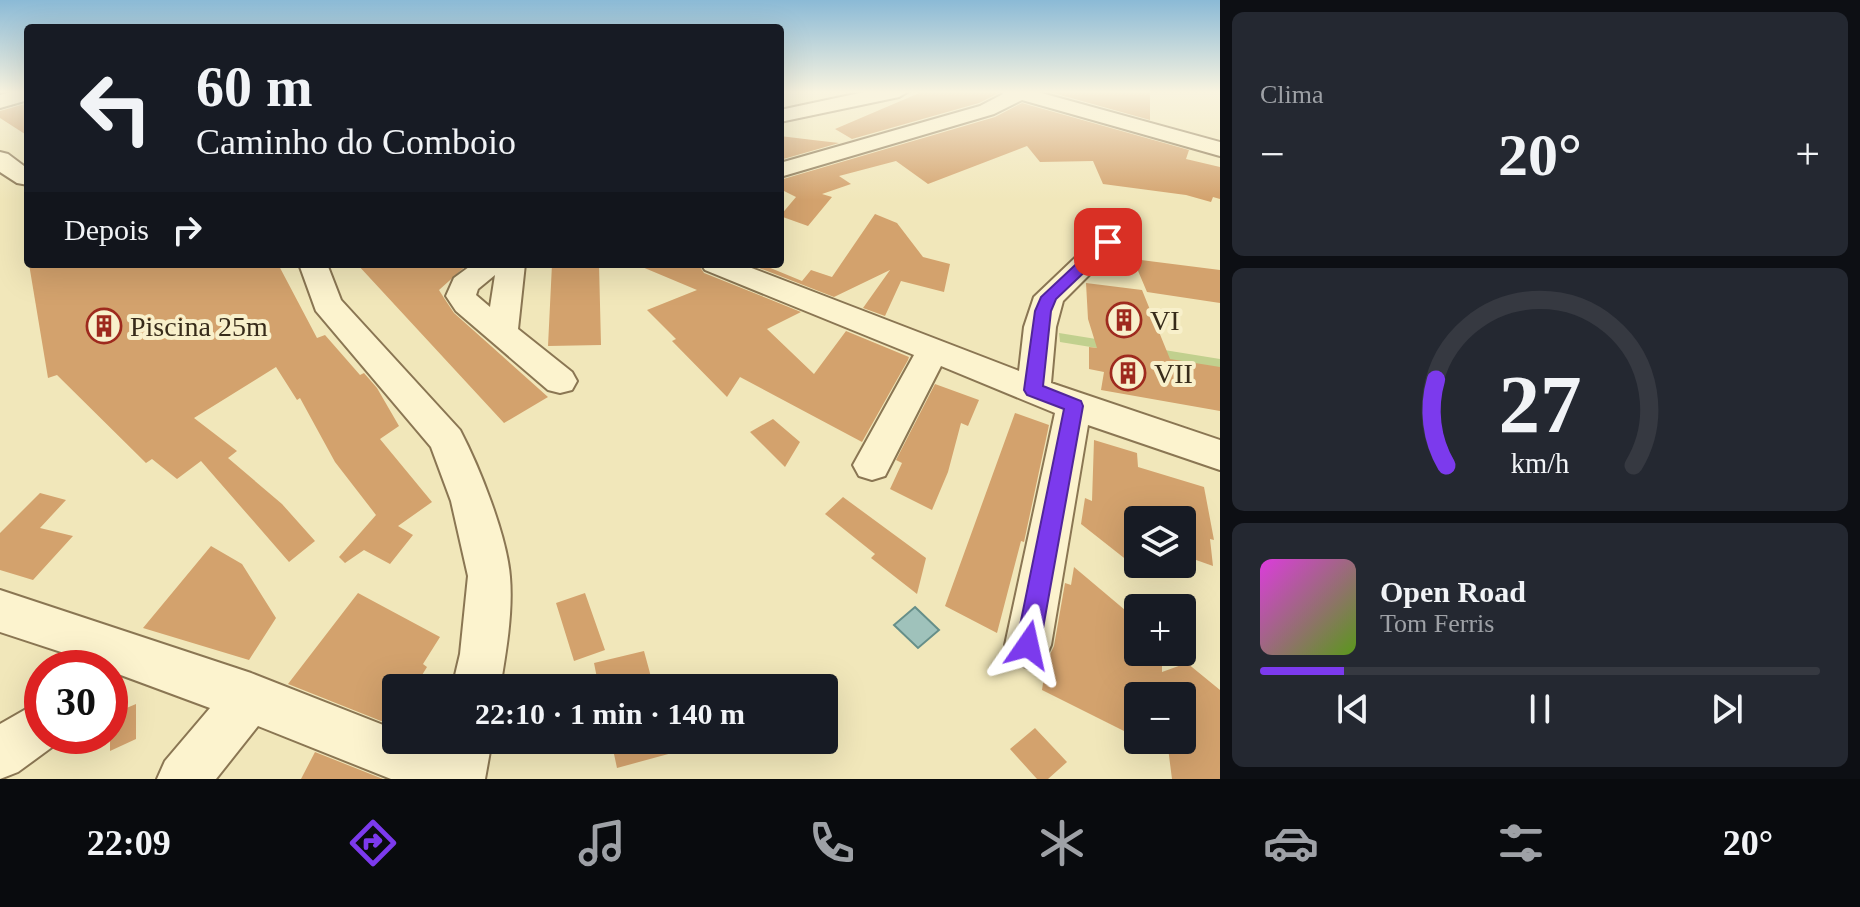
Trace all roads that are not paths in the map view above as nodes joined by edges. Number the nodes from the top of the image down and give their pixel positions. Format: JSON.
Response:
{"nodes":[{"id":1,"x":927,"y":127,"type":"edge"},
{"id":2,"x":1142,"y":127,"type":"edge"},
{"id":3,"x":1220,"y":149,"type":"edge"},
{"id":4,"x":0,"y":159,"type":"edge"},
{"id":5,"x":784,"y":169,"type":"edge"},
{"id":6,"x":24,"y":176,"type":"edge"},
{"id":7,"x":1108,"y":242,"type":"dead end"},
{"id":8,"x":314,"y":268,"type":"edge"},
{"id":9,"x":486,"y":268,"type":"edge"},
{"id":10,"x":510,"y":268,"type":"edge"},
{"id":11,"x":725,"y":268,"type":"edge"},
{"id":12,"x":502,"y":333,"type":"junction"},
{"id":13,"x":932,"y":351,"type":"junction"},
{"id":14,"x":560,"y":381,"type":"dead end"},
{"id":15,"x":1033,"y":390,"type":"junction"},
{"id":16,"x":1074,"y":406,"type":"junction"},
{"id":17,"x":1220,"y":455,"type":"edge"},
{"id":18,"x":872,"y":465,"type":"dead end"},
{"id":19,"x":0,"y":611,"type":"edge"},
{"id":20,"x":1028,"y":645,"type":"dead end"},
{"id":21,"x":93,"y":650,"type":"edge"},
{"id":22,"x":128,"y":663,"type":"edge"},
{"id":23,"x":478,"y":674,"type":"edge"},
{"id":24,"x":251,"y":697,"type":"junction"},
{"id":25,"x":24,"y":737,"type":"edge"},
{"id":26,"x":0,"y":754,"type":"edge"},
{"id":27,"x":464,"y":754,"type":"edge"},
{"id":28,"x":183,"y":779,"type":"edge"},
{"id":29,"x":458,"y":779,"type":"edge"}],
"edges":[{"from":1,"to":5,"type":"street"},
{"from":2,"to":3,"type":"street"},
{"from":4,"to":6,"type":"street"},
{"from":7,"to":15,"type":"street"},
{"from":8,"to":23,"type":"street"},
{"from":9,"to":12,"type":"street"},
{"from":10,"to":12,"type":"street"},
{"from":11,"to":13,"type":"street"},
{"from":12,"to":14,"type":"street"},
{"from":13,"to":15,"type":"street"},
{"from":13,"to":18,"type":"street"},
{"from":15,"to":16,"type":"street"},
{"from":16,"to":17,"type":"street"},
{"from":16,"to":20,"type":"street"},
{"from":19,"to":21,"type":"street"},
{"from":22,"to":24,"type":"street"},
{"from":24,"to":28,"type":"street"},
{"from":24,"to":29,"type":"street"},
{"from":25,"to":26,"type":"street"},
{"from":27,"to":29,"type":"street"}]}
